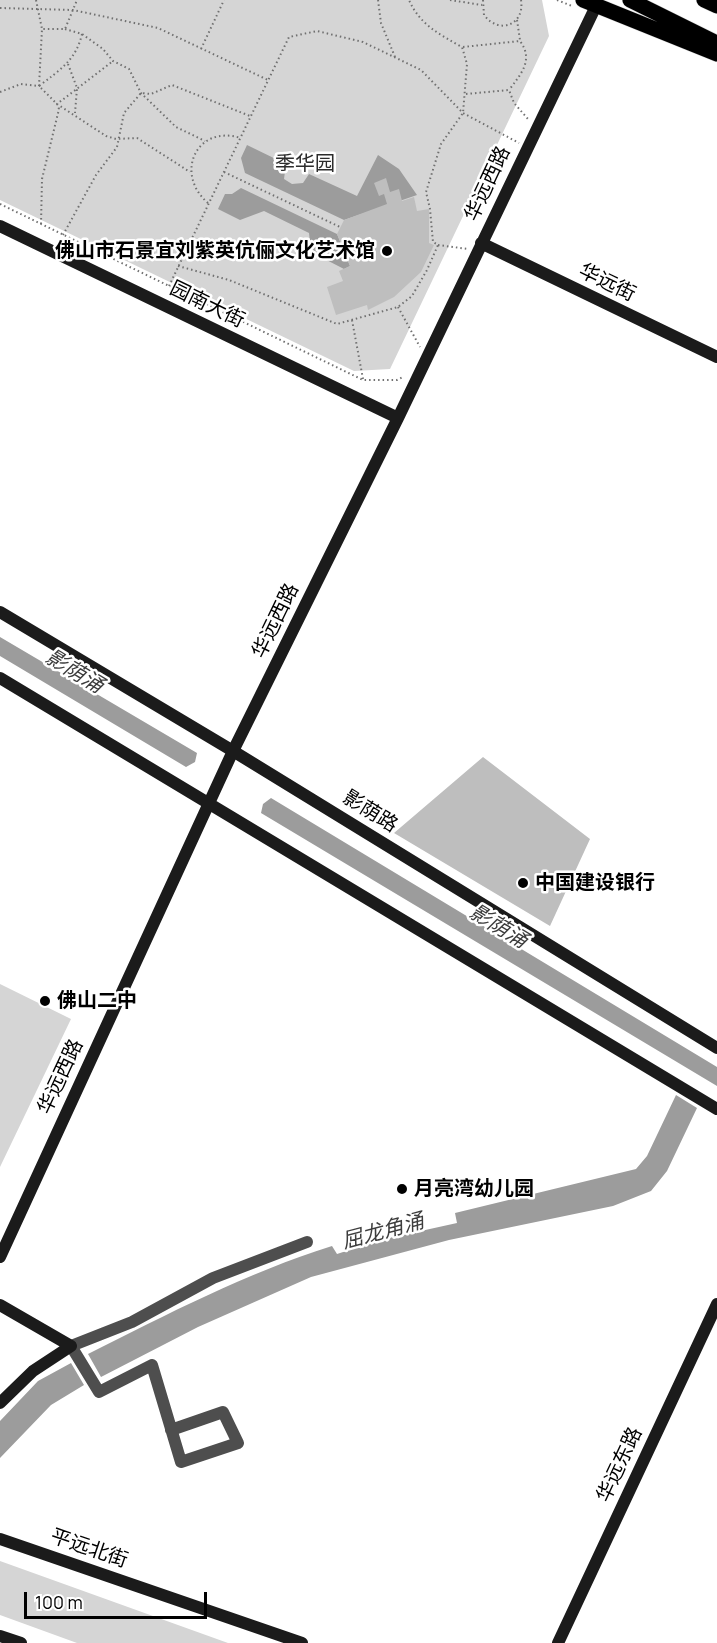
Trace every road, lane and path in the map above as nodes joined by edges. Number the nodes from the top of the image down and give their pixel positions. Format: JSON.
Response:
{"nodes":[{"id":1,"x":36,"y":0,"type":"edge"},
{"id":2,"x":77,"y":0,"type":"edge"},
{"id":3,"x":224,"y":0,"type":"edge"},
{"id":4,"x":378,"y":0,"type":"edge"},
{"id":5,"x":409,"y":0,"type":"edge"},
{"id":6,"x":450,"y":0,"type":"edge"},
{"id":7,"x":483,"y":0,"type":"edge"},
{"id":8,"x":521,"y":0,"type":"edge"},
{"id":9,"x":630,"y":0,"type":"edge"},
{"id":10,"x":590,"y":3,"type":"edge"},
{"id":11,"x":482,"y":5,"type":"junction"},
{"id":12,"x":0,"y":8,"type":"edge"},
{"id":13,"x":38,"y":8,"type":"junction"},
{"id":14,"x":73,"y":10,"type":"junction"},
{"id":15,"x":518,"y":20,"type":"junction"},
{"id":16,"x":42,"y":29,"type":"junction"},
{"id":17,"x":65,"y":29,"type":"junction"},
{"id":18,"x":82,"y":34,"type":"junction"},
{"id":19,"x":520,"y":41,"type":"junction"},
{"id":20,"x":717,"y":42,"type":"edge"},
{"id":21,"x":462,"y":47,"type":"junction"},
{"id":22,"x":201,"y":49,"type":"junction"},
{"id":23,"x":717,"y":54,"type":"edge"},
{"id":24,"x":395,"y":57,"type":"junction"},
{"id":25,"x":113,"y":61,"type":"junction"},
{"id":26,"x":68,"y":64,"type":"junction"},
{"id":27,"x":268,"y":80,"type":"junction"},
{"id":28,"x":39,"y":86,"type":"junction"},
{"id":29,"x":77,"y":88,"type":"junction"},
{"id":30,"x":509,"y":90,"type":"junction"},
{"id":31,"x":0,"y":92,"type":"edge"},
{"id":32,"x":141,"y":93,"type":"junction"},
{"id":33,"x":466,"y":94,"type":"junction"},
{"id":34,"x":57,"y":104,"type":"junction"},
{"id":35,"x":463,"y":113,"type":"junction"},
{"id":36,"x":75,"y":114,"type":"junction"},
{"id":37,"x":251,"y":116,"type":"junction"},
{"id":38,"x":529,"y":120,"type":"dead end"},
{"id":39,"x":241,"y":138,"type":"junction"},
{"id":40,"x":116,"y":140,"type":"junction"},
{"id":41,"x":205,"y":141,"type":"junction"},
{"id":42,"x":527,"y":146,"type":"junction"},
{"id":43,"x":190,"y":171,"type":"junction"},
{"id":44,"x":224,"y":172,"type":"junction"},
{"id":45,"x":0,"y":204,"type":"edge"},
{"id":46,"x":209,"y":204,"type":"junction"},
{"id":47,"x":41,"y":224,"type":"junction"},
{"id":48,"x":0,"y":225,"type":"edge"},
{"id":49,"x":340,"y":227,"type":"dead end"},
{"id":50,"x":63,"y":235,"type":"junction"},
{"id":51,"x":481,"y":243,"type":"junction"},
{"id":52,"x":438,"y":245,"type":"junction"},
{"id":53,"x":469,"y":249,"type":"dead end"},
{"id":54,"x":178,"y":266,"type":"junction"},
{"id":55,"x":169,"y":286,"type":"junction"},
{"id":56,"x":398,"y":307,"type":"junction"},
{"id":57,"x":352,"y":320,"type":"junction"},
{"id":58,"x":422,"y":350,"type":"dead end"},
{"id":59,"x":717,"y":357,"type":"edge"},
{"id":60,"x":363,"y":380,"type":"junction"},
{"id":61,"x":397,"y":380,"type":"dead end"},
{"id":62,"x":398,"y":418,"type":"junction"},
{"id":63,"x":0,"y":612,"type":"edge"},
{"id":64,"x":0,"y":678,"type":"edge"},
{"id":65,"x":233,"y":751,"type":"junction"},
{"id":66,"x":209,"y":804,"type":"junction"},
{"id":67,"x":717,"y":1048,"type":"edge"},
{"id":68,"x":717,"y":1109,"type":"edge"},
{"id":69,"x":307,"y":1242,"type":"dead end"},
{"id":70,"x":0,"y":1257,"type":"edge"},
{"id":71,"x":717,"y":1304,"type":"edge"},
{"id":72,"x":0,"y":1305,"type":"edge"},
{"id":73,"x":71,"y":1346,"type":"junction"},
{"id":74,"x":0,"y":1403,"type":"edge"},
{"id":75,"x":171,"y":1430,"type":"junction"},
{"id":76,"x":0,"y":1539,"type":"edge"},
{"id":77,"x":0,"y":1636,"type":"edge"},
{"id":78,"x":21,"y":1643,"type":"edge"},
{"id":79,"x":302,"y":1643,"type":"edge"},
{"id":80,"x":558,"y":1643,"type":"edge"}],
"edges":[{"from":1,"to":13,"type":"path"},
{"from":2,"to":14,"type":"path"},
{"from":3,"to":22,"type":"path"},
{"from":4,"to":24,"type":"path"},
{"from":5,"to":21,"type":"path"},
{"from":6,"to":11,"type":"path"},
{"from":7,"to":11,"type":"path"},
{"from":8,"to":15,"type":"path"},
{"from":9,"to":20,"type":"main road"},
{"from":10,"to":23,"type":"main road"},
{"from":10,"to":42,"type":"street","name":"华远西路"},
{"from":11,"to":15,"type":"path"},
{"from":12,"to":13,"type":"path"},
{"from":13,"to":14,"type":"path"},
{"from":13,"to":16,"type":"path"},
{"from":14,"to":17,"type":"path"},
{"from":14,"to":22,"type":"path"},
{"from":15,"to":19,"type":"path"},
{"from":16,"to":17,"type":"path"},
{"from":16,"to":28,"type":"path"},
{"from":17,"to":18,"type":"path"},
{"from":18,"to":25,"type":"path"},
{"from":18,"to":26,"type":"path"},
{"from":19,"to":21,"type":"path"},
{"from":19,"to":30,"type":"path"},
{"from":21,"to":33,"type":"path"},
{"from":22,"to":27,"type":"path"},
{"from":24,"to":27,"type":"path"},
{"from":24,"to":35,"type":"path"},
{"from":25,"to":29,"type":"path"},
{"from":25,"to":32,"type":"path"},
{"from":26,"to":28,"type":"path"},
{"from":26,"to":29,"type":"path"},
{"from":27,"to":37,"type":"path"},
{"from":28,"to":31,"type":"path"},
{"from":28,"to":34,"type":"path"},
{"from":29,"to":34,"type":"path"},
{"from":29,"to":36,"type":"path"},
{"from":30,"to":33,"type":"path"},
{"from":30,"to":38,"type":"path"},
{"from":32,"to":37,"type":"path"},
{"from":32,"to":40,"type":"path"},
{"from":32,"to":41,"type":"path"},
{"from":33,"to":35,"type":"path"},
{"from":34,"to":36,"type":"path"},
{"from":34,"to":47,"type":"path"},
{"from":35,"to":42,"type":"path"},
{"from":35,"to":52,"type":"path"},
{"from":36,"to":40,"type":"path"},
{"from":37,"to":39,"type":"path"},
{"from":39,"to":41,"type":"path"},
{"from":39,"to":44,"type":"path"},
{"from":40,"to":43,"type":"path"},
{"from":40,"to":50,"type":"path"},
{"from":41,"to":43,"type":"path"},
{"from":42,"to":51,"type":"street","name":"华远西路"},
{"from":43,"to":46,"type":"path"},
{"from":44,"to":46,"type":"path"},
{"from":44,"to":49,"type":"path"},
{"from":45,"to":47,"type":"path"},
{"from":46,"to":54,"type":"path"},
{"from":47,"to":50,"type":"path"},
{"from":48,"to":62,"type":"street","name":"园南大街"},
{"from":50,"to":55,"type":"path"},
{"from":51,"to":59,"type":"street","name":"华远街"},
{"from":51,"to":62,"type":"street","name":"华远西路"},
{"from":52,"to":53,"type":"path"},
{"from":52,"to":56,"type":"path"},
{"from":54,"to":55,"type":"path"},
{"from":54,"to":57,"type":"path"},
{"from":55,"to":60,"type":"path"},
{"from":56,"to":57,"type":"path"},
{"from":56,"to":58,"type":"path"},
{"from":57,"to":60,"type":"path"},
{"from":60,"to":61,"type":"path"},
{"from":62,"to":65,"type":"street","name":"华远西路"},
{"from":63,"to":65,"type":"street","name":"影荫路"},
{"from":64,"to":66,"type":"street"},
{"from":65,"to":66,"type":"street","name":"华远西路"},
{"from":65,"to":67,"type":"street","name":"影荫路"},
{"from":66,"to":68,"type":"street"},
{"from":66,"to":70,"type":"street","name":"华远西路"},
{"from":69,"to":73,"type":"street"},
{"from":71,"to":80,"type":"street","name":"华远东路"},
{"from":72,"to":73,"type":"street"},
{"from":73,"to":74,"type":"street"},
{"from":73,"to":75,"type":"street"},
{"from":75,"to":75,"type":"street"},
{"from":76,"to":79,"type":"street","name":"平远北街"},
{"from":77,"to":78,"type":"street"}]}
